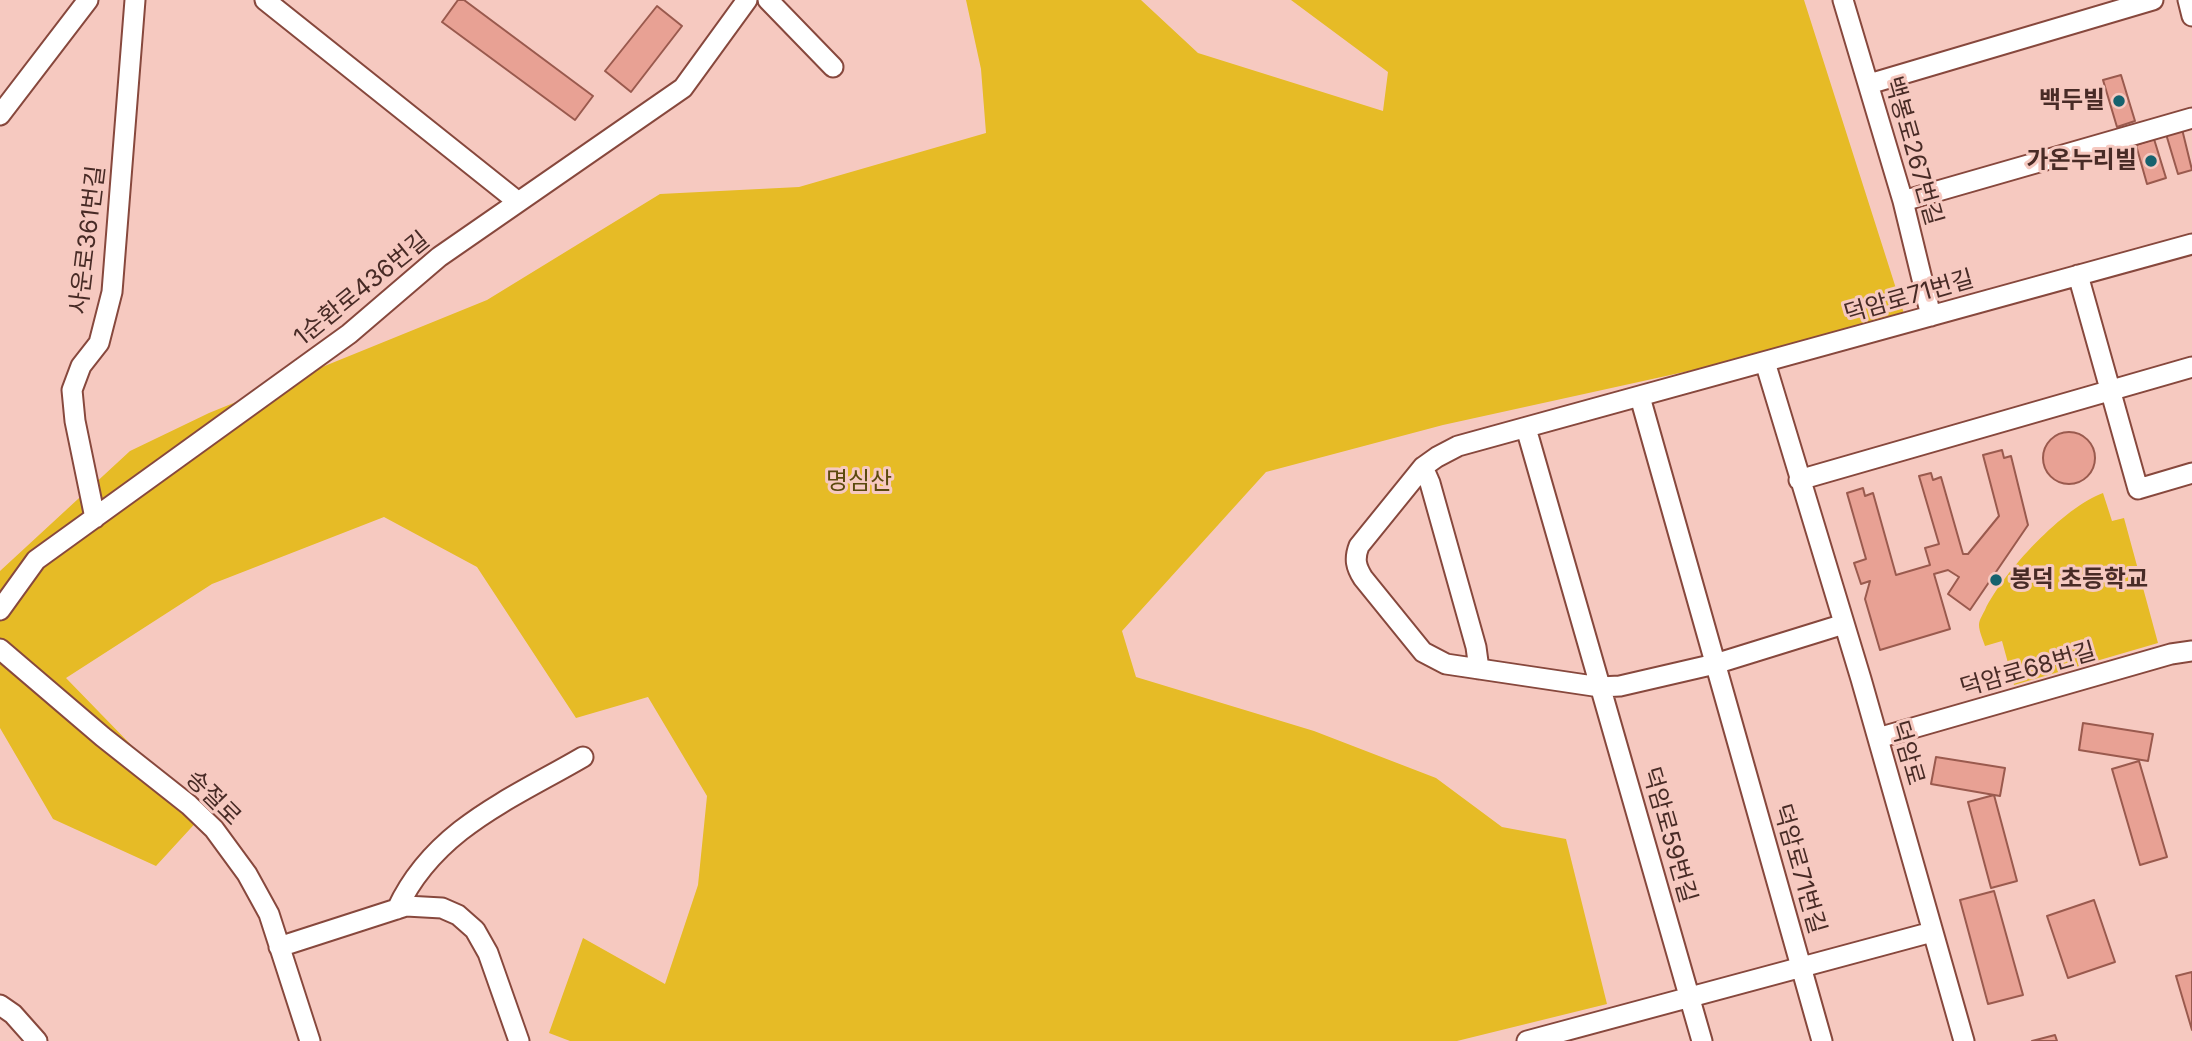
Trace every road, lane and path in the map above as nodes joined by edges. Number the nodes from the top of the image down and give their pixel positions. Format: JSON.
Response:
{"nodes":[{"id":1,"x":88,"y":0,"type":"edge"},
{"id":2,"x":135,"y":0,"type":"edge"},
{"id":3,"x":265,"y":0,"type":"edge"},
{"id":4,"x":747,"y":0,"type":"edge"},
{"id":5,"x":768,"y":0,"type":"edge"},
{"id":6,"x":1843,"y":0,"type":"edge"},
{"id":7,"x":2153,"y":0,"type":"edge"},
{"id":8,"x":2188,"y":0,"type":"edge"},
{"id":9,"x":2192,"y":16,"type":"edge"},
{"id":10,"x":833,"y":67,"type":"dead end"},
{"id":11,"x":1869,"y":84,"type":"junction"},
{"id":12,"x":0,"y":115,"type":"edge"},
{"id":13,"x":2192,"y":118,"type":"edge"},
{"id":14,"x":517,"y":201,"type":"junction"},
{"id":15,"x":1903,"y":201,"type":"junction"},
{"id":16,"x":2192,"y":244,"type":"edge"},
{"id":17,"x":2078,"y":275,"type":"junction"},
{"id":18,"x":1931,"y":316,"type":"junction"},
{"id":19,"x":1765,"y":362,"type":"junction"},
{"id":20,"x":2192,"y":367,"type":"edge"},
{"id":21,"x":2111,"y":390,"type":"junction"},
{"id":22,"x":1640,"y":397,"type":"junction"},
{"id":23,"x":1526,"y":428,"type":"junction"},
{"id":24,"x":1423,"y":467,"type":"junction"},
{"id":25,"x":2192,"y":473,"type":"edge"},
{"id":26,"x":1799,"y":480,"type":"junction"},
{"id":27,"x":95,"y":517,"type":"junction"},
{"id":28,"x":0,"y":610,"type":"edge"},
{"id":29,"x":1844,"y":624,"type":"junction"},
{"id":30,"x":0,"y":649,"type":"edge"},
{"id":31,"x":2192,"y":651,"type":"edge"},
{"id":32,"x":1715,"y":664,"type":"junction"},
{"id":33,"x":1479,"y":669,"type":"junction"},
{"id":34,"x":1601,"y":687,"type":"junction"},
{"id":35,"x":1878,"y":738,"type":"junction"},
{"id":36,"x":583,"y":757,"type":"dead end"},
{"id":37,"x":397,"y":909,"type":"junction"},
{"id":38,"x":1932,"y":932,"type":"junction"},
{"id":39,"x":279,"y":947,"type":"junction"},
{"id":40,"x":1801,"y":967,"type":"junction"},
{"id":41,"x":1689,"y":997,"type":"junction"},
{"id":42,"x":0,"y":1005,"type":"edge"},
{"id":43,"x":1577,"y":1035,"type":"edge"},
{"id":44,"x":37,"y":1041,"type":"edge"},
{"id":45,"x":310,"y":1041,"type":"edge"},
{"id":46,"x":519,"y":1041,"type":"edge"},
{"id":47,"x":1527,"y":1041,"type":"edge"},
{"id":48,"x":1702,"y":1041,"type":"edge"},
{"id":49,"x":1822,"y":1041,"type":"edge"},
{"id":50,"x":1964,"y":1041,"type":"edge"}],
"edges":[{"from":1,"to":12,"type":"street"},
{"from":2,"to":27,"type":"street","name":"사운로361번길"},
{"from":3,"to":14,"type":"street"},
{"from":4,"to":14,"type":"street","name":"1순환로436번길"},
{"from":5,"to":10,"type":"street"},
{"from":6,"to":11,"type":"street","name":"백봉로267번길"},
{"from":7,"to":11,"type":"street"},
{"from":8,"to":9,"type":"street"},
{"from":11,"to":15,"type":"street","name":"백봉로267번길"},
{"from":13,"to":15,"type":"street"},
{"from":14,"to":27,"type":"street","name":"1순환로436번길"},
{"from":15,"to":18,"type":"street","name":"백봉로267번길"},
{"from":16,"to":17,"type":"street","name":"덕암로71번길"},
{"from":17,"to":18,"type":"street","name":"덕암로71번길"},
{"from":17,"to":21,"type":"street"},
{"from":18,"to":19,"type":"street","name":"덕암로71번길"},
{"from":19,"to":22,"type":"street","name":"덕암로71번길"},
{"from":19,"to":26,"type":"street","name":"덕암로"},
{"from":20,"to":21,"type":"street"},
{"from":21,"to":25,"type":"street"},
{"from":21,"to":26,"type":"street"},
{"from":22,"to":23,"type":"street","name":"덕암로71번길"},
{"from":22,"to":32,"type":"street","name":"덕암로71번길"},
{"from":23,"to":24,"type":"street","name":"덕암로71번길"},
{"from":23,"to":34,"type":"street"},
{"from":24,"to":33,"type":"street"},
{"from":24,"to":33,"type":"street","name":"덕암로71번길"},
{"from":26,"to":29,"type":"street","name":"덕암로"},
{"from":27,"to":28,"type":"street","name":"1순환로436번길"},
{"from":29,"to":32,"type":"street","name":"덕암로71번길"},
{"from":29,"to":35,"type":"street","name":"덕암로"},
{"from":30,"to":39,"type":"street","name":"송절로"},
{"from":31,"to":35,"type":"street","name":"덕암로68번길"},
{"from":32,"to":34,"type":"street","name":"덕암로71번길"},
{"from":32,"to":40,"type":"street","name":"덕암로71번길"},
{"from":33,"to":34,"type":"street","name":"덕암로71번길"},
{"from":34,"to":41,"type":"street","name":"덕암로59번길"},
{"from":35,"to":38,"type":"street","name":"덕암로"},
{"from":36,"to":37,"type":"street"},
{"from":37,"to":39,"type":"street"},
{"from":37,"to":46,"type":"street"},
{"from":38,"to":40,"type":"street"},
{"from":38,"to":50,"type":"street","name":"덕암로"},
{"from":39,"to":45,"type":"street","name":"송절로"},
{"from":40,"to":41,"type":"street"},
{"from":40,"to":49,"type":"street","name":"덕암로71번길"},
{"from":41,"to":43,"type":"street"},
{"from":41,"to":48,"type":"street","name":"덕암로59번길"},
{"from":42,"to":44,"type":"street"},
{"from":43,"to":47,"type":"street"}]}
